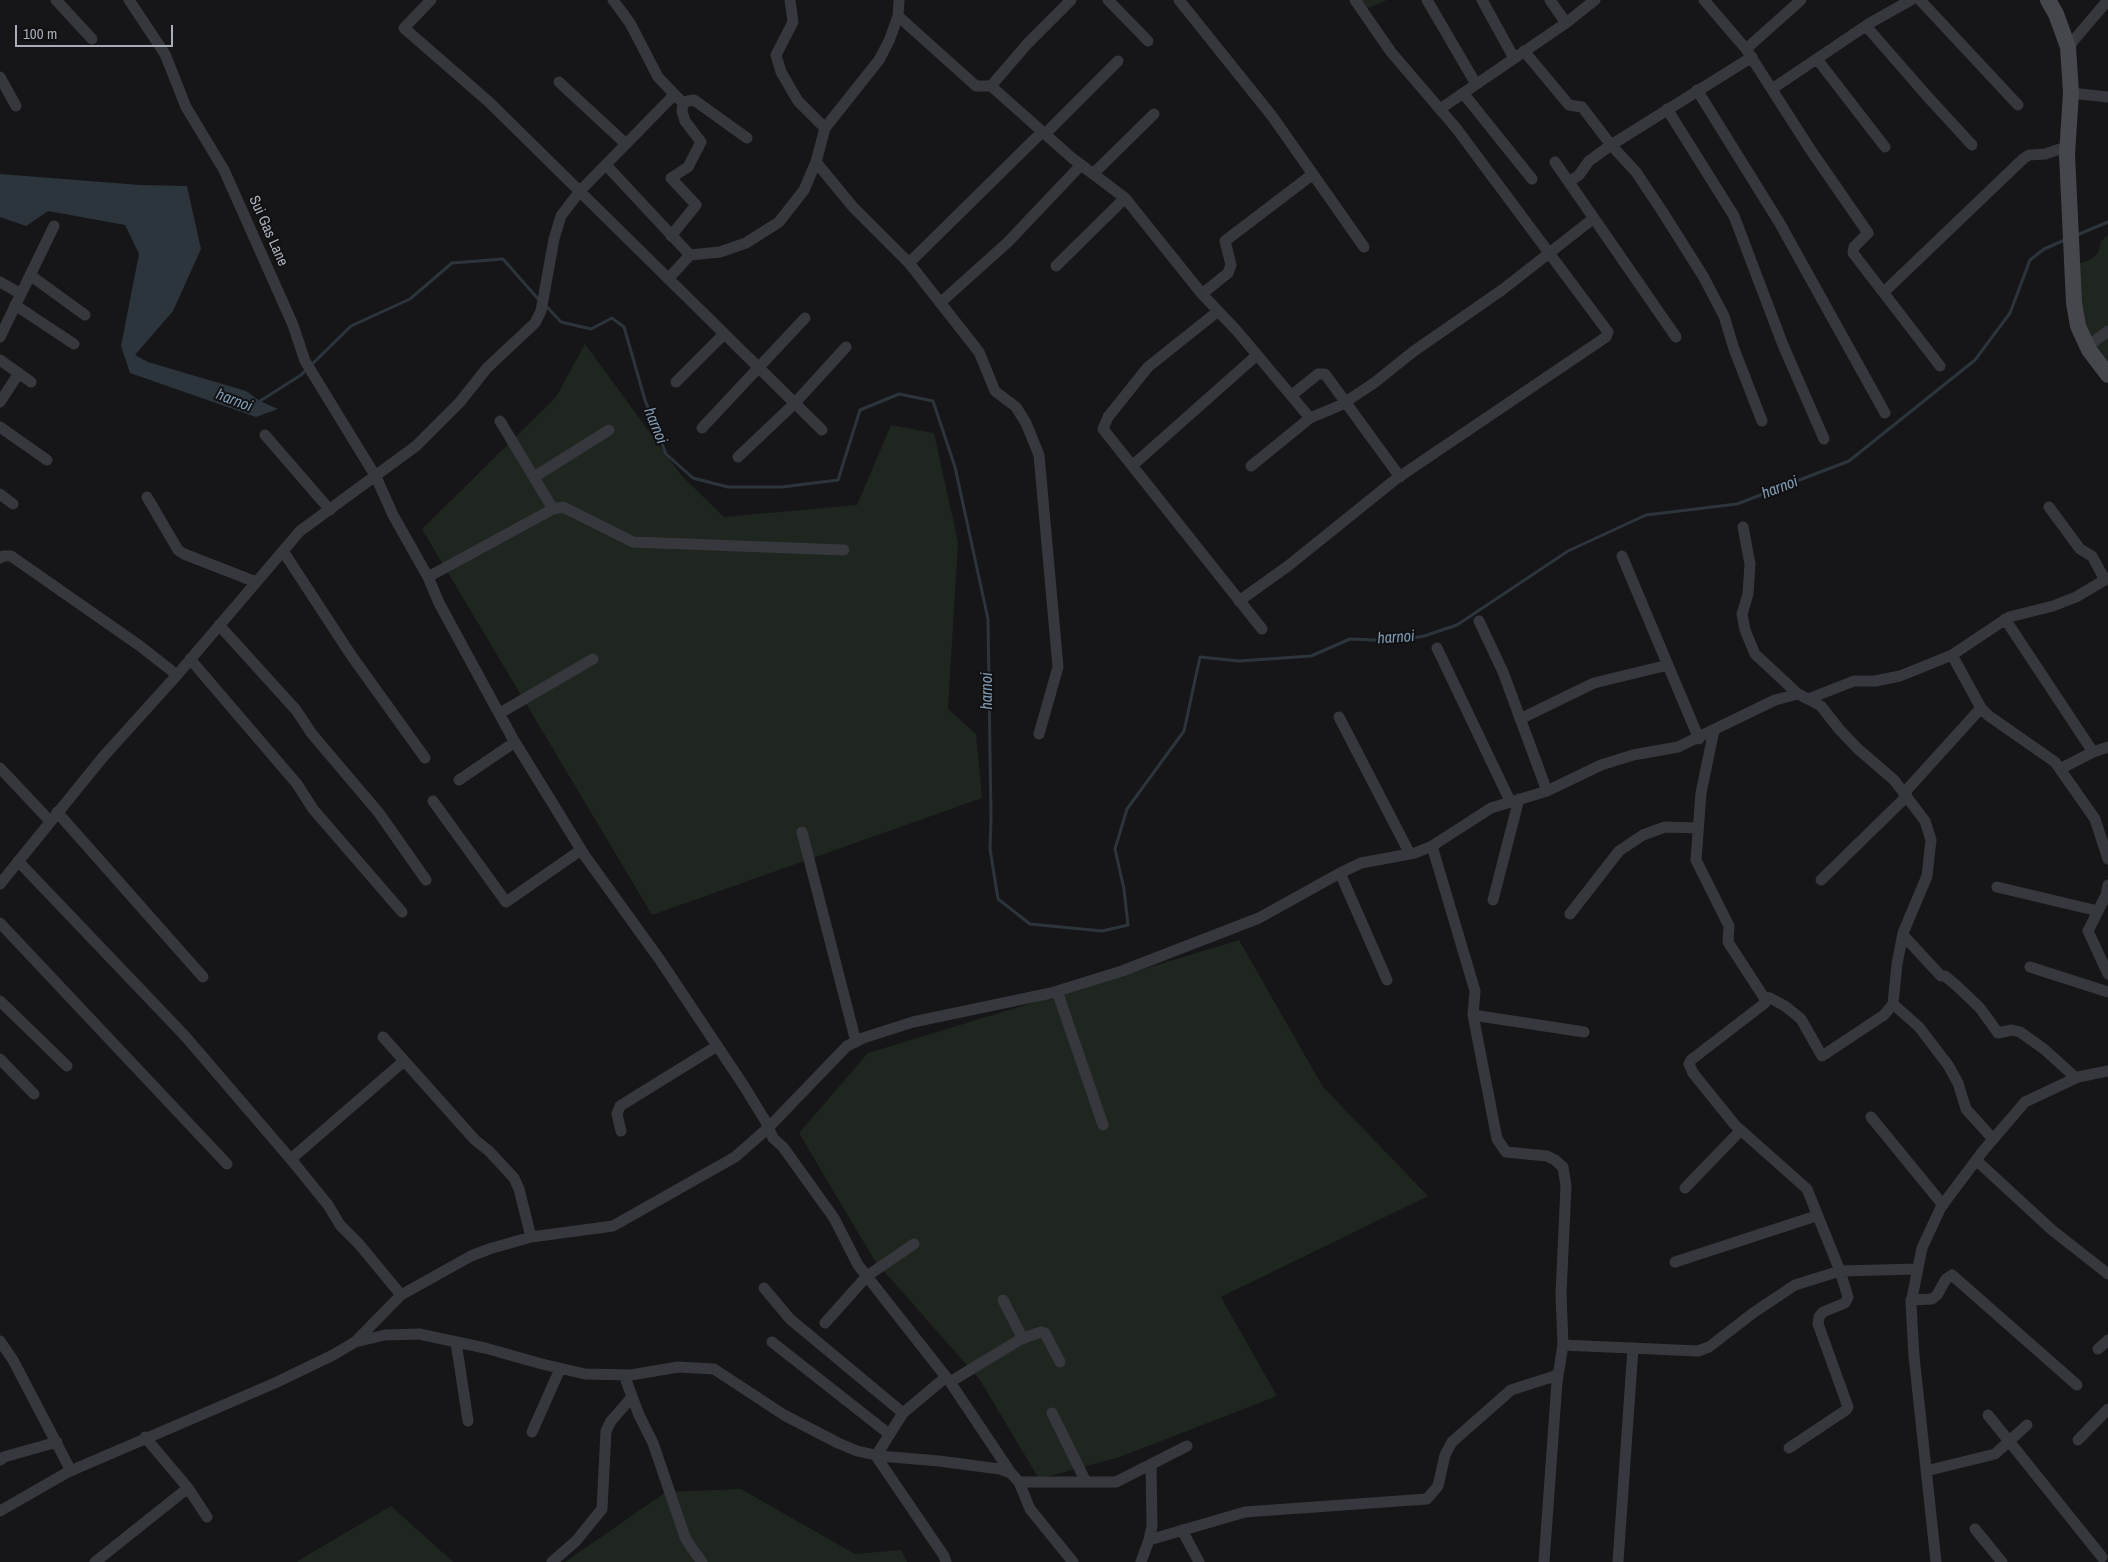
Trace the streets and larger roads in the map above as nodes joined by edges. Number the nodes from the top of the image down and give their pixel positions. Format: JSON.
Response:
{"nodes":[{"id":1,"x":56,"y":0,"type":"edge"},
{"id":2,"x":129,"y":0,"type":"edge"},
{"id":3,"x":431,"y":0,"type":"edge"},
{"id":4,"x":613,"y":0,"type":"edge"},
{"id":5,"x":794,"y":0,"type":"edge"},
{"id":6,"x":899,"y":0,"type":"edge"},
{"id":7,"x":1071,"y":0,"type":"edge"},
{"id":8,"x":1108,"y":0,"type":"edge"},
{"id":9,"x":1179,"y":0,"type":"edge"},
{"id":10,"x":1355,"y":0,"type":"edge"},
{"id":11,"x":1426,"y":0,"type":"edge"},
{"id":12,"x":1482,"y":0,"type":"edge"},
{"id":13,"x":1550,"y":0,"type":"edge"},
{"id":14,"x":1595,"y":0,"type":"edge"},
{"id":15,"x":1704,"y":0,"type":"edge"},
{"id":16,"x":1801,"y":0,"type":"edge"},
{"id":17,"x":1911,"y":0,"type":"edge"},
{"id":18,"x":1920,"y":0,"type":"edge"},
{"id":19,"x":2048,"y":0,"type":"edge"},
{"id":20,"x":2108,"y":0,"type":"edge"},
{"id":21,"x":898,"y":16,"type":"junction"},
{"id":22,"x":1566,"y":23,"type":"junction"},
{"id":23,"x":1866,"y":26,"type":"junction"},
{"id":24,"x":92,"y":39,"type":"dead end"},
{"id":25,"x":1148,"y":41,"type":"dead end"},
{"id":26,"x":2068,"y":47,"type":"junction"},
{"id":27,"x":1749,"y":53,"type":"junction"},
{"id":28,"x":1519,"y":55,"type":"junction"},
{"id":29,"x":1817,"y":59,"type":"junction"},
{"id":30,"x":1118,"y":61,"type":"dead end"},
{"id":31,"x":0,"y":77,"type":"edge"},
{"id":32,"x":559,"y":82,"type":"dead end"},
{"id":33,"x":1476,"y":84,"type":"junction"},
{"id":34,"x":991,"y":86,"type":"junction"},
{"id":35,"x":1772,"y":89,"type":"junction"},
{"id":36,"x":1698,"y":90,"type":"junction"},
{"id":37,"x":1463,"y":93,"type":"junction"},
{"id":38,"x":2071,"y":93,"type":"junction"},
{"id":39,"x":2108,"y":97,"type":"edge"},
{"id":40,"x":678,"y":99,"type":"junction"},
{"id":41,"x":2018,"y":105,"type":"dead end"},
{"id":42,"x":16,"y":106,"type":"dead end"},
{"id":43,"x":1440,"y":109,"type":"junction"},
{"id":44,"x":1667,"y":109,"type":"junction"},
{"id":45,"x":1154,"y":114,"type":"dead end"},
{"id":46,"x":825,"y":128,"type":"junction"},
{"id":47,"x":1044,"y":133,"type":"junction"},
{"id":48,"x":747,"y":138,"type":"dead end"},
{"id":49,"x":626,"y":144,"type":"junction"},
{"id":50,"x":1611,"y":145,"type":"junction"},
{"id":51,"x":1972,"y":145,"type":"dead end"},
{"id":52,"x":1885,"y":147,"type":"dead end"},
{"id":53,"x":2068,"y":150,"type":"junction"},
{"id":54,"x":816,"y":162,"type":"junction"},
{"id":55,"x":1555,"y":162,"type":"dead end"},
{"id":56,"x":606,"y":165,"type":"junction"},
{"id":57,"x":1081,"y":165,"type":"junction"},
{"id":58,"x":1093,"y":174,"type":"junction"},
{"id":59,"x":1313,"y":174,"type":"junction"},
{"id":60,"x":1532,"y":179,"type":"dead end"},
{"id":61,"x":1569,"y":182,"type":"junction"},
{"id":62,"x":579,"y":192,"type":"junction"},
{"id":63,"x":1126,"y":198,"type":"junction"},
{"id":64,"x":1594,"y":218,"type":"junction"},
{"id":65,"x":54,"y":226,"type":"dead end"},
{"id":66,"x":671,"y":236,"type":"junction"},
{"id":67,"x":1364,"y":246,"type":"dead end"},
{"id":68,"x":1549,"y":253,"type":"junction"},
{"id":69,"x":690,"y":255,"type":"junction"},
{"id":70,"x":909,"y":263,"type":"junction"},
{"id":71,"x":1056,"y":266,"type":"dead end"},
{"id":72,"x":30,"y":275,"type":"junction"},
{"id":73,"x":668,"y":278,"type":"junction"},
{"id":74,"x":0,"y":282,"type":"edge"},
{"id":75,"x":1884,"y":292,"type":"junction"},
{"id":76,"x":20,"y":294,"type":"junction"},
{"id":77,"x":1202,"y":294,"type":"junction"},
{"id":78,"x":940,"y":303,"type":"junction"},
{"id":79,"x":15,"y":305,"type":"junction"},
{"id":80,"x":1217,"y":312,"type":"junction"},
{"id":81,"x":84,"y":315,"type":"dead end"},
{"id":82,"x":805,"y":318,"type":"dead end"},
{"id":83,"x":2108,"y":331,"type":"edge"},
{"id":84,"x":724,"y":335,"type":"junction"},
{"id":85,"x":0,"y":337,"type":"edge"},
{"id":86,"x":1676,"y":337,"type":"dead end"},
{"id":87,"x":74,"y":344,"type":"dead end"},
{"id":88,"x":2088,"y":346,"type":"junction"},
{"id":89,"x":846,"y":347,"type":"dead end"},
{"id":90,"x":1257,"y":355,"type":"junction"},
{"id":91,"x":0,"y":360,"type":"edge"},
{"id":92,"x":1940,"y":366,"type":"dead end"},
{"id":93,"x":758,"y":369,"type":"junction"},
{"id":94,"x":19,"y":373,"type":"junction"},
{"id":95,"x":2108,"y":375,"type":"edge"},
{"id":96,"x":31,"y":382,"type":"dead end"},
{"id":97,"x":676,"y":382,"type":"dead end"},
{"id":98,"x":1292,"y":395,"type":"junction"},
{"id":99,"x":0,"y":402,"type":"edge"},
{"id":100,"x":1346,"y":402,"type":"junction"},
{"id":101,"x":794,"y":404,"type":"junction"},
{"id":102,"x":1885,"y":412,"type":"dead end"},
{"id":103,"x":1310,"y":418,"type":"junction"},
{"id":104,"x":500,"y":421,"type":"dead end"},
{"id":105,"x":1762,"y":421,"type":"dead end"},
{"id":106,"x":0,"y":427,"type":"edge"},
{"id":107,"x":702,"y":428,"type":"dead end"},
{"id":108,"x":609,"y":430,"type":"dead end"},
{"id":109,"x":822,"y":430,"type":"dead end"},
{"id":110,"x":265,"y":435,"type":"dead end"},
{"id":111,"x":1824,"y":439,"type":"dead end"},
{"id":112,"x":738,"y":457,"type":"dead end"},
{"id":113,"x":47,"y":460,"type":"dead end"},
{"id":114,"x":1133,"y":465,"type":"junction"},
{"id":115,"x":1251,"y":466,"type":"dead end"},
{"id":116,"x":376,"y":477,"type":"junction"},
{"id":117,"x":534,"y":477,"type":"junction"},
{"id":118,"x":1400,"y":477,"type":"junction"},
{"id":119,"x":0,"y":494,"type":"edge"},
{"id":120,"x":147,"y":497,"type":"dead end"},
{"id":121,"x":13,"y":504,"type":"dead end"},
{"id":122,"x":2049,"y":507,"type":"dead end"},
{"id":123,"x":553,"y":509,"type":"junction"},
{"id":124,"x":330,"y":510,"type":"junction"},
{"id":125,"x":1743,"y":527,"type":"dead end"},
{"id":126,"x":844,"y":550,"type":"dead end"},
{"id":127,"x":283,"y":551,"type":"junction"},
{"id":128,"x":1622,"y":556,"type":"dead end"},
{"id":129,"x":0,"y":558,"type":"edge"},
{"id":130,"x":428,"y":577,"type":"junction"},
{"id":131,"x":2106,"y":579,"type":"edge"},
{"id":132,"x":256,"y":582,"type":"junction"},
{"id":133,"x":1239,"y":601,"type":"junction"},
{"id":134,"x":2005,"y":619,"type":"junction"},
{"id":135,"x":1478,"y":621,"type":"dead end"},
{"id":136,"x":219,"y":625,"type":"junction"},
{"id":137,"x":1262,"y":629,"type":"dead end"},
{"id":138,"x":1438,"y":648,"type":"dead end"},
{"id":139,"x":1952,"y":655,"type":"junction"},
{"id":140,"x":190,"y":659,"type":"junction"},
{"id":141,"x":593,"y":659,"type":"dead end"},
{"id":142,"x":1668,"y":665,"type":"junction"},
{"id":143,"x":177,"y":675,"type":"junction"},
{"id":144,"x":1803,"y":697,"type":"junction"},
{"id":145,"x":1981,"y":708,"type":"junction"},
{"id":146,"x":500,"y":712,"type":"junction"},
{"id":147,"x":1339,"y":717,"type":"dead end"},
{"id":148,"x":1520,"y":719,"type":"junction"},
{"id":149,"x":1714,"y":730,"type":"junction"},
{"id":150,"x":1039,"y":734,"type":"dead end"},
{"id":151,"x":1699,"y":739,"type":"junction"},
{"id":152,"x":515,"y":742,"type":"junction"},
{"id":153,"x":2108,"y":747,"type":"edge"},
{"id":154,"x":2093,"y":752,"type":"junction"},
{"id":155,"x":425,"y":758,"type":"dead end"},
{"id":156,"x":0,"y":768,"type":"edge"},
{"id":157,"x":2060,"y":769,"type":"junction"},
{"id":158,"x":459,"y":780,"type":"dead end"},
{"id":159,"x":1547,"y":790,"type":"junction"},
{"id":160,"x":1905,"y":795,"type":"junction"},
{"id":161,"x":1515,"y":800,"type":"junction"},
{"id":162,"x":433,"y":801,"type":"dead end"},
{"id":163,"x":53,"y":816,"type":"junction"},
{"id":164,"x":1698,"y":828,"type":"junction"},
{"id":165,"x":802,"y":832,"type":"dead end"},
{"id":166,"x":1432,"y":846,"type":"junction"},
{"id":167,"x":581,"y":850,"type":"junction"},
{"id":168,"x":1410,"y":854,"type":"junction"},
{"id":169,"x":2108,"y":859,"type":"edge"},
{"id":170,"x":18,"y":861,"type":"junction"},
{"id":171,"x":1340,"y":872,"type":"junction"},
{"id":172,"x":1,"y":879,"type":"edge"},
{"id":173,"x":426,"y":880,"type":"dead end"},
{"id":174,"x":1820,"y":880,"type":"dead end"},
{"id":175,"x":2108,"y":884,"type":"edge"},
{"id":176,"x":1998,"y":887,"type":"dead end"},
{"id":177,"x":1493,"y":900,"type":"dead end"},
{"id":178,"x":2098,"y":911,"type":"junction"},
{"id":179,"x":402,"y":912,"type":"dead end"},
{"id":180,"x":1570,"y":914,"type":"dead end"},
{"id":181,"x":0,"y":923,"type":"edge"},
{"id":182,"x":1903,"y":935,"type":"junction"},
{"id":183,"x":2030,"y":967,"type":"dead end"},
{"id":184,"x":2108,"y":974,"type":"edge"},
{"id":185,"x":203,"y":977,"type":"dead end"},
{"id":186,"x":1387,"y":980,"type":"dead end"},
{"id":187,"x":1057,"y":991,"type":"junction"},
{"id":188,"x":2108,"y":992,"type":"edge"},
{"id":189,"x":1764,"y":997,"type":"junction"},
{"id":190,"x":0,"y":1001,"type":"edge"},
{"id":191,"x":1893,"y":1004,"type":"junction"},
{"id":192,"x":1473,"y":1015,"type":"junction"},
{"id":193,"x":1584,"y":1032,"type":"dead end"},
{"id":194,"x":383,"y":1037,"type":"dead end"},
{"id":195,"x":856,"y":1042,"type":"junction"},
{"id":196,"x":717,"y":1046,"type":"junction"},
{"id":197,"x":0,"y":1059,"type":"edge"},
{"id":198,"x":404,"y":1061,"type":"junction"},
{"id":199,"x":66,"y":1066,"type":"dead end"},
{"id":200,"x":2108,"y":1071,"type":"edge"},
{"id":201,"x":2076,"y":1078,"type":"junction"},
{"id":202,"x":34,"y":1094,"type":"dead end"},
{"id":203,"x":1871,"y":1117,"type":"dead end"},
{"id":204,"x":1103,"y":1125,"type":"dead end"},
{"id":205,"x":768,"y":1128,"type":"junction"},
{"id":206,"x":1740,"y":1130,"type":"junction"},
{"id":207,"x":621,"y":1131,"type":"dead end"},
{"id":208,"x":1993,"y":1139,"type":"junction"},
{"id":209,"x":291,"y":1159,"type":"junction"},
{"id":210,"x":1976,"y":1160,"type":"junction"},
{"id":211,"x":227,"y":1164,"type":"dead end"},
{"id":212,"x":1685,"y":1188,"type":"dead end"},
{"id":213,"x":1943,"y":1205,"type":"junction"},
{"id":214,"x":1816,"y":1216,"type":"junction"},
{"id":215,"x":531,"y":1237,"type":"junction"},
{"id":216,"x":914,"y":1244,"type":"dead end"},
{"id":217,"x":1675,"y":1262,"type":"dead end"},
{"id":218,"x":1917,"y":1269,"type":"junction"},
{"id":219,"x":1840,"y":1271,"type":"junction"},
{"id":220,"x":2108,"y":1274,"type":"edge"},
{"id":221,"x":867,"y":1276,"type":"junction"},
{"id":222,"x":764,"y":1288,"type":"dead end"},
{"id":223,"x":401,"y":1295,"type":"junction"},
{"id":224,"x":1003,"y":1300,"type":"dead end"},
{"id":225,"x":1911,"y":1300,"type":"junction"},
{"id":226,"x":825,"y":1323,"type":"dead end"},
{"id":227,"x":1023,"y":1339,"type":"junction"},
{"id":228,"x":2108,"y":1340,"type":"edge"},
{"id":229,"x":0,"y":1341,"type":"edge"},
{"id":230,"x":355,"y":1342,"type":"junction"},
{"id":231,"x":456,"y":1342,"type":"junction"},
{"id":232,"x":772,"y":1342,"type":"dead end"},
{"id":233,"x":1563,"y":1345,"type":"junction"},
{"id":234,"x":1633,"y":1348,"type":"junction"},
{"id":235,"x":2098,"y":1350,"type":"dead end"},
{"id":236,"x":1060,"y":1362,"type":"dead end"},
{"id":237,"x":560,"y":1368,"type":"junction"},
{"id":238,"x":624,"y":1375,"type":"junction"},
{"id":239,"x":1558,"y":1375,"type":"junction"},
{"id":240,"x":948,"y":1380,"type":"junction"},
{"id":241,"x":2077,"y":1385,"type":"dead end"},
{"id":242,"x":632,"y":1397,"type":"junction"},
{"id":243,"x":2108,"y":1409,"type":"edge"},
{"id":244,"x":1052,"y":1413,"type":"dead end"},
{"id":245,"x":903,"y":1414,"type":"junction"},
{"id":246,"x":1988,"y":1415,"type":"dead end"},
{"id":247,"x":468,"y":1421,"type":"dead end"},
{"id":248,"x":2027,"y":1425,"type":"dead end"},
{"id":249,"x":532,"y":1432,"type":"dead end"},
{"id":250,"x":889,"y":1434,"type":"junction"},
{"id":251,"x":145,"y":1437,"type":"junction"},
{"id":252,"x":2078,"y":1440,"type":"dead end"},
{"id":253,"x":2009,"y":1441,"type":"junction"},
{"id":254,"x":57,"y":1442,"type":"junction"},
{"id":255,"x":1186,"y":1446,"type":"dead end"},
{"id":256,"x":1789,"y":1448,"type":"dead end"},
{"id":257,"x":876,"y":1456,"type":"junction"},
{"id":258,"x":0,"y":1460,"type":"edge"},
{"id":259,"x":1151,"y":1465,"type":"junction"},
{"id":260,"x":71,"y":1471,"type":"junction"},
{"id":261,"x":1926,"y":1472,"type":"junction"},
{"id":262,"x":1015,"y":1477,"type":"junction"},
{"id":263,"x":1086,"y":1482,"type":"junction"},
{"id":264,"x":188,"y":1488,"type":"junction"},
{"id":265,"x":0,"y":1511,"type":"edge"},
{"id":266,"x":207,"y":1517,"type":"dead end"},
{"id":267,"x":1975,"y":1529,"type":"dead end"},
{"id":268,"x":1182,"y":1530,"type":"junction"},
{"id":269,"x":1149,"y":1540,"type":"junction"},
{"id":270,"x":2102,"y":1558,"type":"dead end"},
{"id":271,"x":95,"y":1562,"type":"edge"},
{"id":272,"x":552,"y":1562,"type":"edge"},
{"id":273,"x":702,"y":1562,"type":"edge"},
{"id":274,"x":946,"y":1562,"type":"edge"},
{"id":275,"x":1073,"y":1562,"type":"edge"},
{"id":276,"x":1141,"y":1562,"type":"edge"},
{"id":277,"x":1199,"y":1562,"type":"edge"},
{"id":278,"x":1544,"y":1562,"type":"edge"},
{"id":279,"x":1618,"y":1562,"type":"edge"},
{"id":280,"x":1936,"y":1562,"type":"edge"},
{"id":281,"x":2002,"y":1562,"type":"edge"}],
"edges":[{"from":1,"to":24,"type":"street"},
{"from":2,"to":116,"type":"street","name":"Sui Gas Lane"},
{"from":3,"to":62,"type":"street"},
{"from":4,"to":40,"type":"street"},
{"from":5,"to":46,"type":"street"},
{"from":6,"to":21,"type":"street"},
{"from":7,"to":34,"type":"street"},
{"from":8,"to":25,"type":"street"},
{"from":9,"to":59,"type":"street"},
{"from":10,"to":43,"type":"street"},
{"from":11,"to":33,"type":"street"},
{"from":12,"to":28,"type":"street"},
{"from":13,"to":22,"type":"street"},
{"from":14,"to":22,"type":"street"},
{"from":15,"to":27,"type":"street"},
{"from":16,"to":27,"type":"street"},
{"from":17,"to":23,"type":"street"},
{"from":18,"to":41,"type":"street"},
{"from":19,"to":26,"type":"street"},
{"from":20,"to":26,"type":"street"},
{"from":21,"to":34,"type":"street"},
{"from":21,"to":46,"type":"street"},
{"from":22,"to":28,"type":"street"},
{"from":23,"to":29,"type":"street"},
{"from":23,"to":51,"type":"street"},
{"from":26,"to":38,"type":"street"},
{"from":27,"to":35,"type":"street"},
{"from":27,"to":36,"type":"street"},
{"from":28,"to":33,"type":"street"},
{"from":28,"to":50,"type":"street"},
{"from":29,"to":35,"type":"street"},
{"from":29,"to":52,"type":"street"},
{"from":30,"to":47,"type":"street"},
{"from":31,"to":42,"type":"street"},
{"from":32,"to":49,"type":"street"},
{"from":33,"to":37,"type":"street"},
{"from":34,"to":47,"type":"street"},
{"from":35,"to":75,"type":"street"},
{"from":36,"to":44,"type":"street"},
{"from":36,"to":102,"type":"street"},
{"from":37,"to":43,"type":"street"},
{"from":37,"to":60,"type":"street"},
{"from":38,"to":39,"type":"street"},
{"from":38,"to":53,"type":"street"},
{"from":40,"to":48,"type":"street"},
{"from":40,"to":49,"type":"street"},
{"from":40,"to":66,"type":"street"},
{"from":43,"to":68,"type":"street"},
{"from":44,"to":50,"type":"street"},
{"from":44,"to":111,"type":"street"},
{"from":45,"to":58,"type":"street"},
{"from":46,"to":54,"type":"street"},
{"from":47,"to":57,"type":"street"},
{"from":47,"to":70,"type":"street"},
{"from":49,"to":56,"type":"street"},
{"from":50,"to":61,"type":"street"},
{"from":50,"to":105,"type":"street"},
{"from":53,"to":75,"type":"street"},
{"from":53,"to":88,"type":"street"},
{"from":54,"to":69,"type":"street"},
{"from":54,"to":70,"type":"street"},
{"from":55,"to":61,"type":"street"},
{"from":56,"to":62,"type":"street"},
{"from":56,"to":66,"type":"street"},
{"from":57,"to":58,"type":"street"},
{"from":57,"to":78,"type":"street"},
{"from":58,"to":63,"type":"street"},
{"from":59,"to":67,"type":"street"},
{"from":59,"to":77,"type":"street"},
{"from":61,"to":64,"type":"street"},
{"from":62,"to":73,"type":"street"},
{"from":62,"to":116,"type":"street"},
{"from":63,"to":71,"type":"street"},
{"from":63,"to":77,"type":"street"},
{"from":64,"to":68,"type":"street"},
{"from":64,"to":86,"type":"street"},
{"from":65,"to":72,"type":"street"},
{"from":66,"to":69,"type":"street"},
{"from":68,"to":100,"type":"street"},
{"from":68,"to":118,"type":"street"},
{"from":69,"to":73,"type":"street"},
{"from":70,"to":78,"type":"street"},
{"from":72,"to":76,"type":"street"},
{"from":72,"to":81,"type":"street"},
{"from":73,"to":84,"type":"street"},
{"from":74,"to":76,"type":"street"},
{"from":75,"to":92,"type":"street"},
{"from":76,"to":79,"type":"street"},
{"from":77,"to":80,"type":"street"},
{"from":78,"to":150,"type":"street"},
{"from":79,"to":85,"type":"street"},
{"from":79,"to":87,"type":"street"},
{"from":80,"to":90,"type":"street"},
{"from":80,"to":114,"type":"street"},
{"from":82,"to":93,"type":"street"},
{"from":83,"to":88,"type":"street"},
{"from":84,"to":93,"type":"street"},
{"from":84,"to":97,"type":"street"},
{"from":88,"to":95,"type":"street"},
{"from":89,"to":101,"type":"street"},
{"from":90,"to":98,"type":"street"},
{"from":90,"to":114,"type":"street"},
{"from":91,"to":94,"type":"street"},
{"from":93,"to":101,"type":"street"},
{"from":93,"to":107,"type":"street"},
{"from":94,"to":96,"type":"street"},
{"from":94,"to":99,"type":"street"},
{"from":98,"to":100,"type":"street"},
{"from":98,"to":103,"type":"street"},
{"from":100,"to":103,"type":"street"},
{"from":100,"to":118,"type":"street"},
{"from":101,"to":109,"type":"street"},
{"from":101,"to":112,"type":"street"},
{"from":103,"to":115,"type":"street"},
{"from":104,"to":117,"type":"street"},
{"from":106,"to":113,"type":"street"},
{"from":108,"to":117,"type":"street"},
{"from":110,"to":124,"type":"street"},
{"from":114,"to":133,"type":"street"},
{"from":116,"to":124,"type":"street"},
{"from":116,"to":130,"type":"street","name":"Sui Gas Lane"},
{"from":117,"to":123,"type":"street"},
{"from":118,"to":133,"type":"street"},
{"from":119,"to":121,"type":"street"},
{"from":120,"to":132,"type":"street"},
{"from":122,"to":131,"type":"street"},
{"from":123,"to":126,"type":"street"},
{"from":123,"to":130,"type":"street"},
{"from":124,"to":127,"type":"street"},
{"from":125,"to":144,"type":"street"},
{"from":127,"to":132,"type":"street"},
{"from":127,"to":155,"type":"street"},
{"from":128,"to":142,"type":"street"},
{"from":129,"to":143,"type":"street"},
{"from":130,"to":146,"type":"street","name":"Sui Gas Lane"},
{"from":131,"to":134,"type":"street"},
{"from":132,"to":136,"type":"street"},
{"from":133,"to":137,"type":"street"},
{"from":134,"to":139,"type":"street"},
{"from":134,"to":154,"type":"street"},
{"from":135,"to":148,"type":"street"},
{"from":136,"to":140,"type":"street"},
{"from":136,"to":173,"type":"street"},
{"from":138,"to":161,"type":"street"},
{"from":139,"to":144,"type":"street"},
{"from":139,"to":145,"type":"street"},
{"from":140,"to":143,"type":"street"},
{"from":140,"to":179,"type":"street"},
{"from":141,"to":146,"type":"street"},
{"from":142,"to":148,"type":"street"},
{"from":142,"to":151,"type":"street"},
{"from":143,"to":163,"type":"street"},
{"from":144,"to":149,"type":"street"},
{"from":144,"to":160,"type":"street"},
{"from":145,"to":157,"type":"street"},
{"from":145,"to":160,"type":"street"},
{"from":146,"to":152,"type":"street","name":"Sui Gas Lane"},
{"from":147,"to":168,"type":"street"},
{"from":148,"to":159,"type":"street"},
{"from":149,"to":151,"type":"street"},
{"from":149,"to":164,"type":"street"},
{"from":151,"to":159,"type":"street"},
{"from":152,"to":158,"type":"street"},
{"from":152,"to":167,"type":"street","name":"Sui Gas Lane"},
{"from":153,"to":154,"type":"street"},
{"from":154,"to":157,"type":"street"},
{"from":156,"to":163,"type":"street"},
{"from":157,"to":169,"type":"street"},
{"from":159,"to":161,"type":"street"},
{"from":160,"to":174,"type":"street"},
{"from":160,"to":182,"type":"street"},
{"from":161,"to":166,"type":"street"},
{"from":161,"to":177,"type":"street"},
{"from":162,"to":167,"type":"street"},
{"from":163,"to":170,"type":"street"},
{"from":163,"to":185,"type":"street"},
{"from":164,"to":180,"type":"street"},
{"from":164,"to":189,"type":"street"},
{"from":165,"to":195,"type":"street"},
{"from":166,"to":168,"type":"street"},
{"from":166,"to":192,"type":"street"},
{"from":167,"to":196,"type":"street","name":"Sui Gas Lane"},
{"from":168,"to":171,"type":"street"},
{"from":170,"to":172,"type":"street"},
{"from":170,"to":209,"type":"street"},
{"from":171,"to":186,"type":"street"},
{"from":171,"to":187,"type":"street"},
{"from":175,"to":178,"type":"street"},
{"from":176,"to":178,"type":"street"},
{"from":178,"to":184,"type":"street"},
{"from":181,"to":211,"type":"street"},
{"from":182,"to":191,"type":"street"},
{"from":182,"to":201,"type":"street"},
{"from":183,"to":188,"type":"street"},
{"from":187,"to":195,"type":"street"},
{"from":187,"to":204,"type":"street"},
{"from":189,"to":191,"type":"street"},
{"from":189,"to":206,"type":"street"},
{"from":190,"to":199,"type":"street"},
{"from":191,"to":208,"type":"street"},
{"from":192,"to":193,"type":"street"},
{"from":192,"to":233,"type":"street"},
{"from":194,"to":198,"type":"street"},
{"from":195,"to":205,"type":"street"},
{"from":196,"to":205,"type":"street","name":"Sui Gas Lane"},
{"from":196,"to":207,"type":"street"},
{"from":197,"to":202,"type":"street"},
{"from":198,"to":209,"type":"street"},
{"from":198,"to":215,"type":"street"},
{"from":200,"to":201,"type":"street"},
{"from":201,"to":208,"type":"street"},
{"from":203,"to":213,"type":"street"},
{"from":205,"to":215,"type":"street"},
{"from":205,"to":221,"type":"street","name":"Sui Gas Lane"},
{"from":206,"to":212,"type":"street"},
{"from":206,"to":214,"type":"street"},
{"from":208,"to":210,"type":"street"},
{"from":209,"to":223,"type":"street"},
{"from":210,"to":213,"type":"street"},
{"from":210,"to":220,"type":"street"},
{"from":213,"to":218,"type":"street"},
{"from":214,"to":217,"type":"street"},
{"from":214,"to":219,"type":"street"},
{"from":215,"to":223,"type":"street"},
{"from":216,"to":221,"type":"street"},
{"from":218,"to":219,"type":"street"},
{"from":218,"to":225,"type":"street"},
{"from":219,"to":234,"type":"street"},
{"from":219,"to":256,"type":"street"},
{"from":221,"to":226,"type":"street"},
{"from":221,"to":240,"type":"street","name":"Sui Gas Lane"},
{"from":222,"to":245,"type":"street"},
{"from":223,"to":230,"type":"street"},
{"from":224,"to":227,"type":"street"},
{"from":225,"to":241,"type":"street"},
{"from":225,"to":261,"type":"street"},
{"from":227,"to":236,"type":"street"},
{"from":227,"to":240,"type":"street"},
{"from":228,"to":235,"type":"street"},
{"from":229,"to":254,"type":"street"},
{"from":230,"to":231,"type":"street"},
{"from":230,"to":251,"type":"street"},
{"from":231,"to":237,"type":"street"},
{"from":231,"to":247,"type":"street"},
{"from":232,"to":250,"type":"street"},
{"from":233,"to":234,"type":"street"},
{"from":233,"to":239,"type":"street"},
{"from":234,"to":279,"type":"street"},
{"from":237,"to":238,"type":"street"},
{"from":237,"to":249,"type":"street"},
{"from":238,"to":242,"type":"street"},
{"from":238,"to":257,"type":"street"},
{"from":239,"to":268,"type":"street"},
{"from":239,"to":278,"type":"street"},
{"from":240,"to":245,"type":"street"},
{"from":240,"to":262,"type":"street","name":"Sui Gas Lane"},
{"from":242,"to":272,"type":"street"},
{"from":242,"to":273,"type":"street"},
{"from":243,"to":252,"type":"street"},
{"from":244,"to":263,"type":"street"},
{"from":245,"to":250,"type":"street"},
{"from":246,"to":253,"type":"street"},
{"from":248,"to":253,"type":"street"},
{"from":250,"to":257,"type":"street"},
{"from":251,"to":260,"type":"street"},
{"from":251,"to":264,"type":"street"},
{"from":253,"to":261,"type":"street"},
{"from":253,"to":270,"type":"street"},
{"from":254,"to":258,"type":"street"},
{"from":254,"to":260,"type":"street"},
{"from":255,"to":259,"type":"street"},
{"from":257,"to":262,"type":"street"},
{"from":257,"to":274,"type":"street"},
{"from":259,"to":263,"type":"street"},
{"from":259,"to":269,"type":"street"},
{"from":260,"to":265,"type":"street"},
{"from":261,"to":280,"type":"street"},
{"from":262,"to":263,"type":"street"},
{"from":262,"to":275,"type":"street","name":"Sui Gas Lane"},
{"from":264,"to":266,"type":"street"},
{"from":264,"to":271,"type":"street"},
{"from":267,"to":281,"type":"street"},
{"from":268,"to":269,"type":"street"},
{"from":268,"to":277,"type":"street"},
{"from":269,"to":276,"type":"street"}]}
